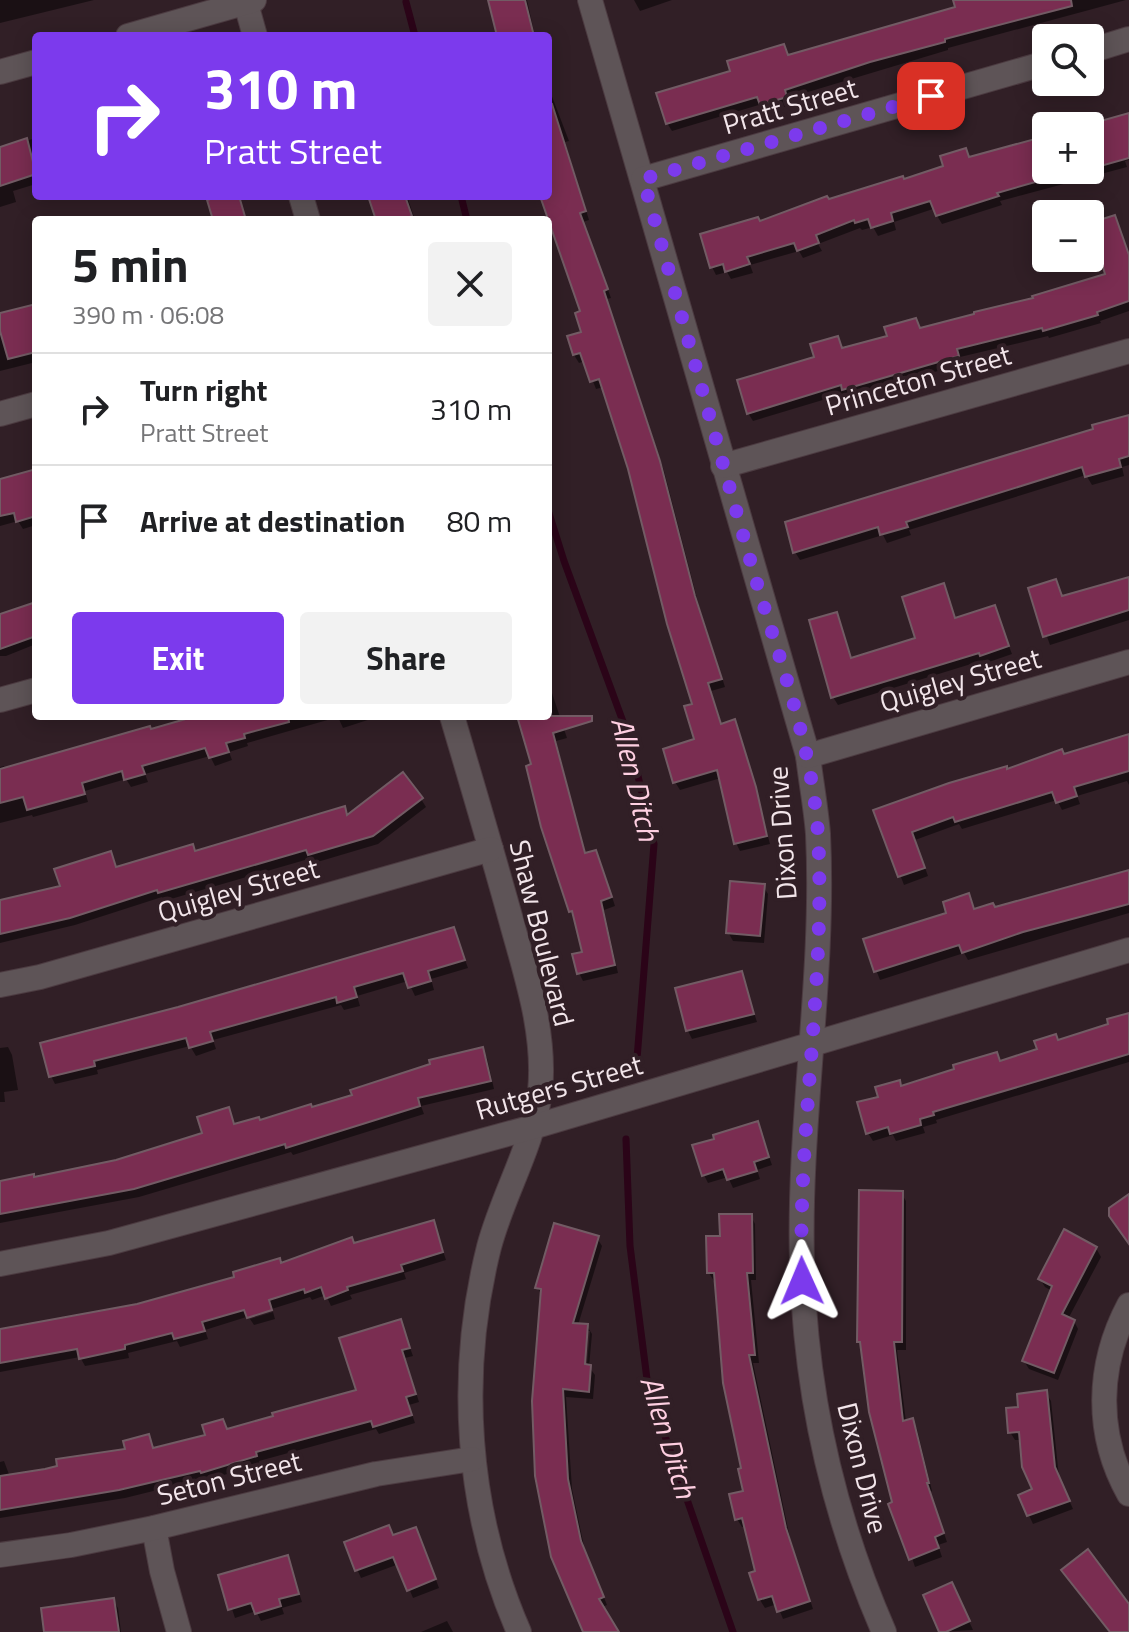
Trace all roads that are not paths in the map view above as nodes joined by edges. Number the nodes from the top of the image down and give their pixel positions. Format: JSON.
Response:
{"nodes":[{"id":1,"x":590,"y":0,"type":"edge"},
{"id":2,"x":249,"y":1,"type":"edge"},
{"id":3,"x":142,"y":32,"type":"edge"},
{"id":4,"x":254,"y":32,"type":"edge"},
{"id":5,"x":1129,"y":39,"type":"edge"},
{"id":6,"x":1104,"y":47,"type":"edge"},
{"id":7,"x":32,"y":63,"type":"edge"},
{"id":8,"x":1032,"y":67,"type":"edge"},
{"id":9,"x":0,"y":72,"type":"edge"},
{"id":10,"x":643,"y":179,"type":"junction"},
{"id":11,"x":1129,"y":351,"type":"edge"},
{"id":12,"x":32,"y":405,"type":"edge"},
{"id":13,"x":0,"y":414,"type":"edge"},
{"id":14,"x":723,"y":466,"type":"junction"},
{"id":15,"x":1129,"y":662,"type":"edge"},
{"id":16,"x":32,"y":691,"type":"edge"},
{"id":17,"x":0,"y":700,"type":"edge"},
{"id":18,"x":453,"y":720,"type":"edge"},
{"id":19,"x":808,"y":756,"type":"junction"},
{"id":20,"x":491,"y":849,"type":"junction"},
{"id":21,"x":1129,"y":950,"type":"edge"},
{"id":22,"x":0,"y":985,"type":"edge"},
{"id":23,"x":811,"y":1046,"type":"junction"},
{"id":24,"x":533,"y":1127,"type":"junction"},
{"id":25,"x":0,"y":1264,"type":"edge"},
{"id":26,"x":1129,"y":1305,"type":"edge"},
{"id":27,"x":472,"y":1459,"type":"junction"},
{"id":28,"x":1129,"y":1494,"type":"edge"},
{"id":29,"x":154,"y":1528,"type":"junction"},
{"id":30,"x":0,"y":1555,"type":"edge"},
{"id":31,"x":179,"y":1632,"type":"edge"},
{"id":32,"x":519,"y":1632,"type":"edge"},
{"id":33,"x":884,"y":1632,"type":"edge"}],
"edges":[{"from":1,"to":10,"type":"street","name":"Dixon Drive"},
{"from":2,"to":3,"type":"street"},
{"from":2,"to":4,"type":"street"},
{"from":5,"to":6,"type":"street"},
{"from":7,"to":9,"type":"street"},
{"from":8,"to":10,"type":"street","name":"Pratt Street"},
{"from":10,"to":14,"type":"street","name":"Dixon Drive"},
{"from":11,"to":14,"type":"street","name":"Princeton Street"},
{"from":12,"to":13,"type":"street"},
{"from":14,"to":19,"type":"street","name":"Dixon Drive"},
{"from":15,"to":19,"type":"street","name":"Quigley Street"},
{"from":16,"to":17,"type":"street"},
{"from":18,"to":20,"type":"street","name":"Shaw Boulevard"},
{"from":19,"to":23,"type":"street","name":"Dixon Drive"},
{"from":20,"to":22,"type":"street","name":"Quigley Street"},
{"from":20,"to":24,"type":"street","name":"Shaw Boulevard"},
{"from":21,"to":23,"type":"street","name":"Rutgers Street"},
{"from":23,"to":24,"type":"street","name":"Rutgers Street"},
{"from":23,"to":33,"type":"street","name":"Dixon Drive"},
{"from":24,"to":25,"type":"street","name":"Rutgers Street"},
{"from":24,"to":27,"type":"street","name":"Shaw Boulevard"},
{"from":26,"to":28,"type":"street"},
{"from":27,"to":29,"type":"street","name":"Seton Street"},
{"from":27,"to":32,"type":"street","name":"Shaw Boulevard"},
{"from":29,"to":30,"type":"street","name":"Seton Street"},
{"from":29,"to":31,"type":"street"}]}
